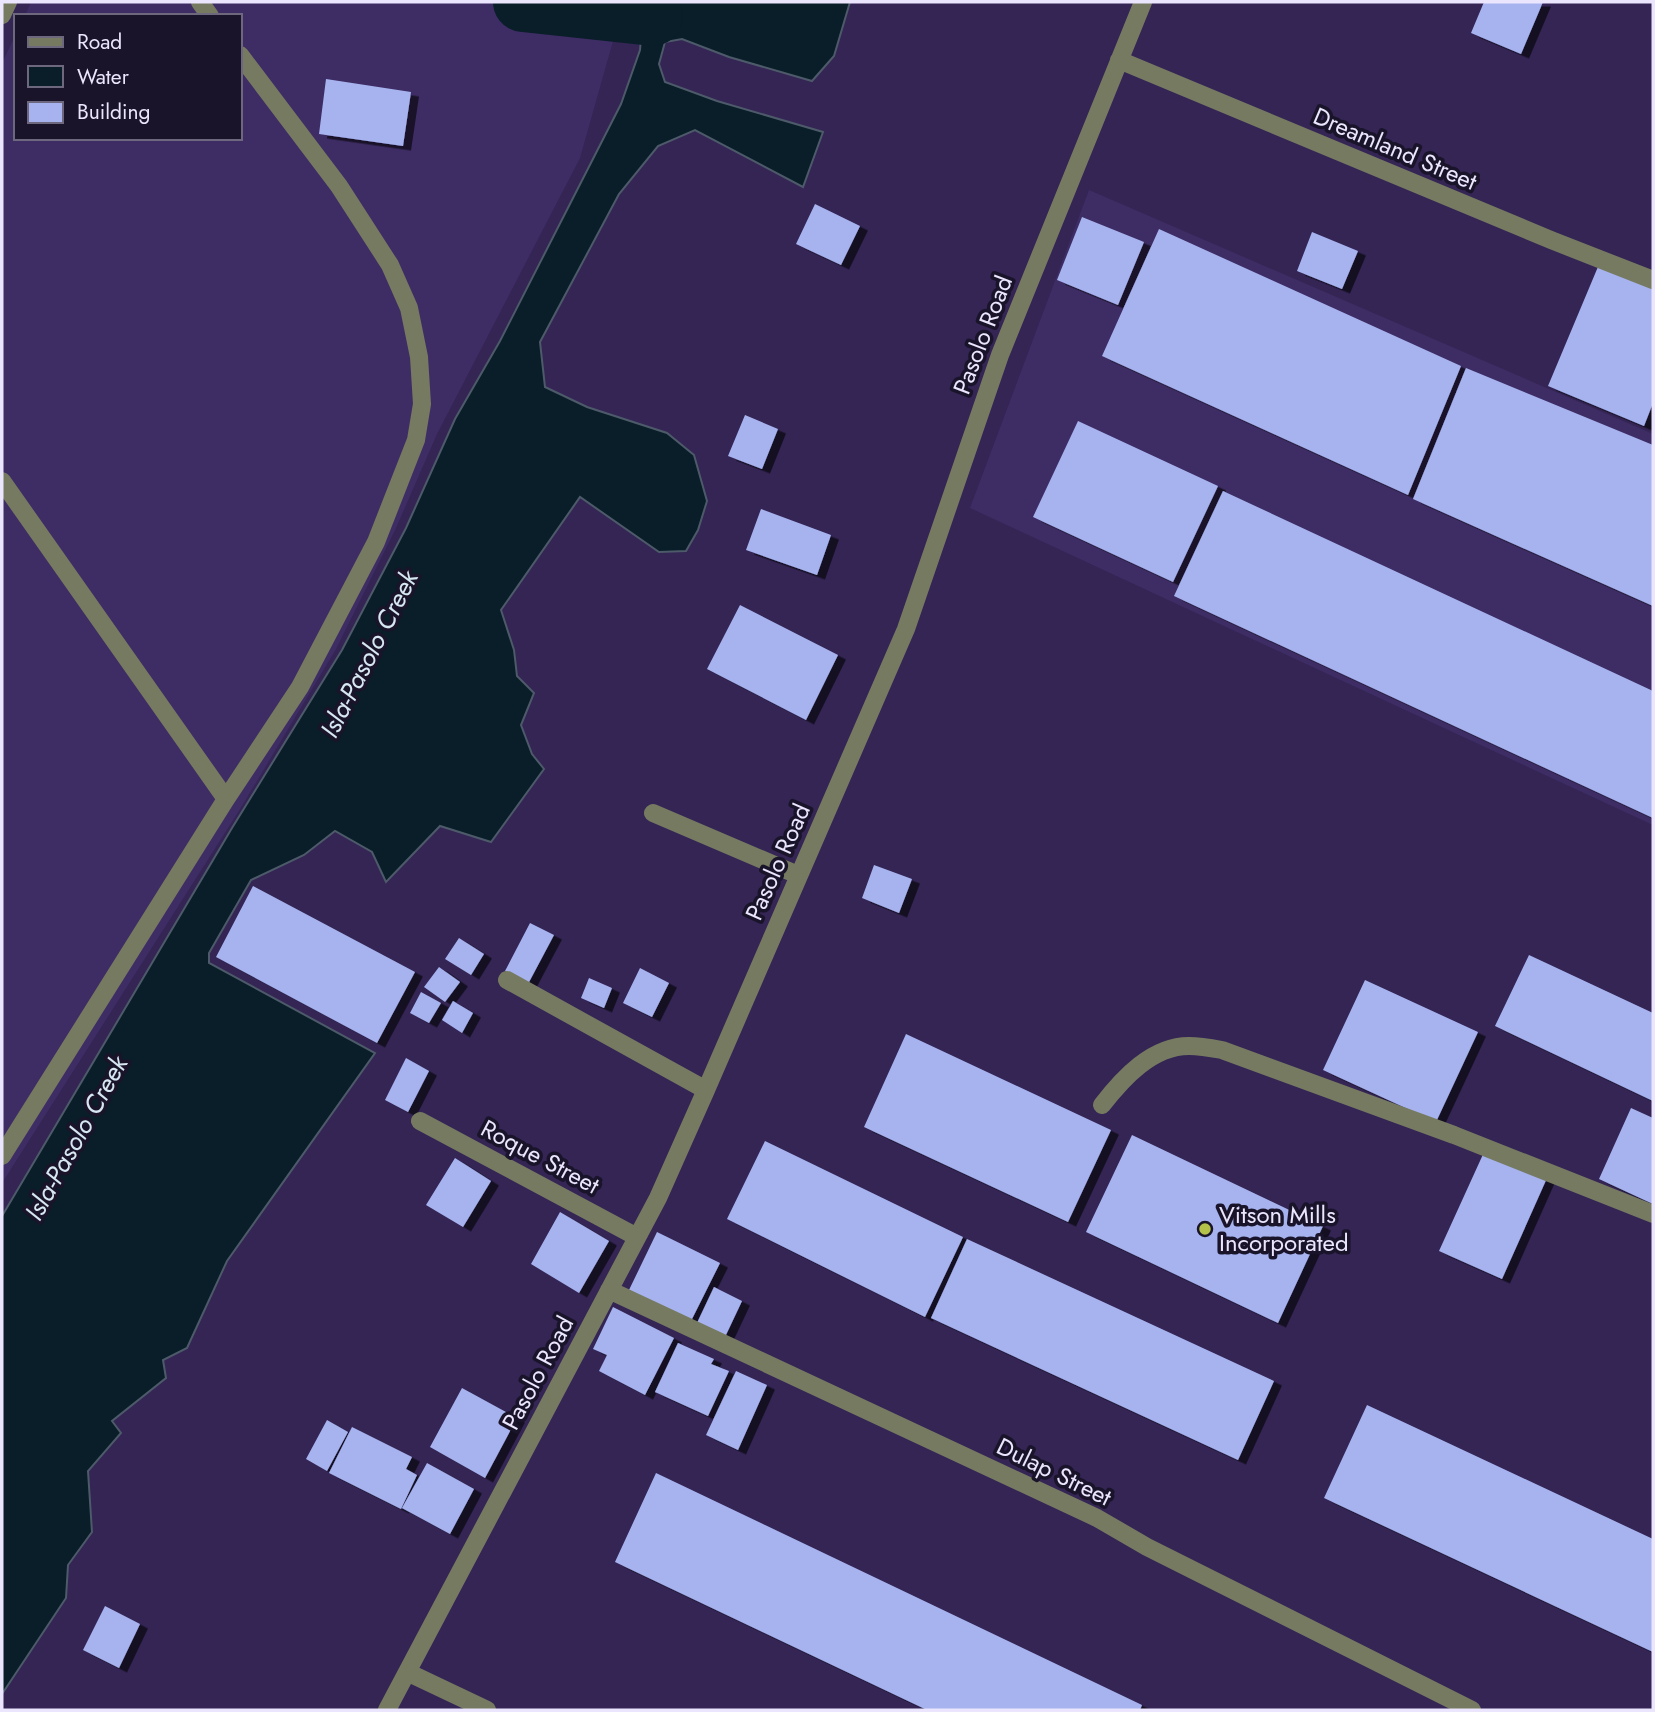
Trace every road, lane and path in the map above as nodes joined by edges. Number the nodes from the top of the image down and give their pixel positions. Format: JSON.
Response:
{"nodes":[{"id":1,"x":8,"y":2,"type":"edge"},
{"id":2,"x":1143,"y":2,"type":"edge"},
{"id":3,"x":2,"y":15,"type":"edge"},
{"id":4,"x":242,"y":58,"type":"edge"},
{"id":5,"x":1119,"y":60,"type":"junction"},
{"id":6,"x":1653,"y":279,"type":"edge"},
{"id":7,"x":2,"y":481,"type":"edge"},
{"id":8,"x":226,"y":799,"type":"junction"},
{"id":9,"x":653,"y":813,"type":"dead end"},
{"id":10,"x":798,"y":875,"type":"junction"},
{"id":11,"x":507,"y":980,"type":"dead end"},
{"id":12,"x":706,"y":1090,"type":"junction"},
{"id":13,"x":1102,"y":1105,"type":"dead end"},
{"id":14,"x":421,"y":1121,"type":"dead end"},
{"id":15,"x":2,"y":1156,"type":"edge"},
{"id":16,"x":1653,"y":1214,"type":"edge"},
{"id":17,"x":637,"y":1237,"type":"junction"},
{"id":18,"x":609,"y":1290,"type":"junction"},
{"id":19,"x":408,"y":1672,"type":"junction"},
{"id":20,"x":387,"y":1710,"type":"edge"},
{"id":21,"x":487,"y":1710,"type":"edge"},
{"id":22,"x":1472,"y":1710,"type":"edge"}],
"edges":[{"from":1,"to":3,"type":"street"},
{"from":2,"to":5,"type":"street","name":"Pasolo Road"},
{"from":4,"to":8,"type":"street"},
{"from":5,"to":6,"type":"street","name":"Dreamland Street"},
{"from":5,"to":10,"type":"street","name":"Pasolo Road"},
{"from":7,"to":8,"type":"street"},
{"from":8,"to":15,"type":"street"},
{"from":9,"to":10,"type":"street"},
{"from":10,"to":12,"type":"street","name":"Pasolo Road"},
{"from":11,"to":12,"type":"street"},
{"from":12,"to":17,"type":"street","name":"Pasolo Road"},
{"from":13,"to":16,"type":"street"},
{"from":14,"to":17,"type":"street","name":"Roque Street"},
{"from":17,"to":18,"type":"street","name":"Pasolo Road"},
{"from":18,"to":19,"type":"street","name":"Pasolo Road"},
{"from":18,"to":22,"type":"street","name":"Dulap Street"},
{"from":19,"to":20,"type":"street","name":"Pasolo Road"},
{"from":19,"to":21,"type":"street"}]}
